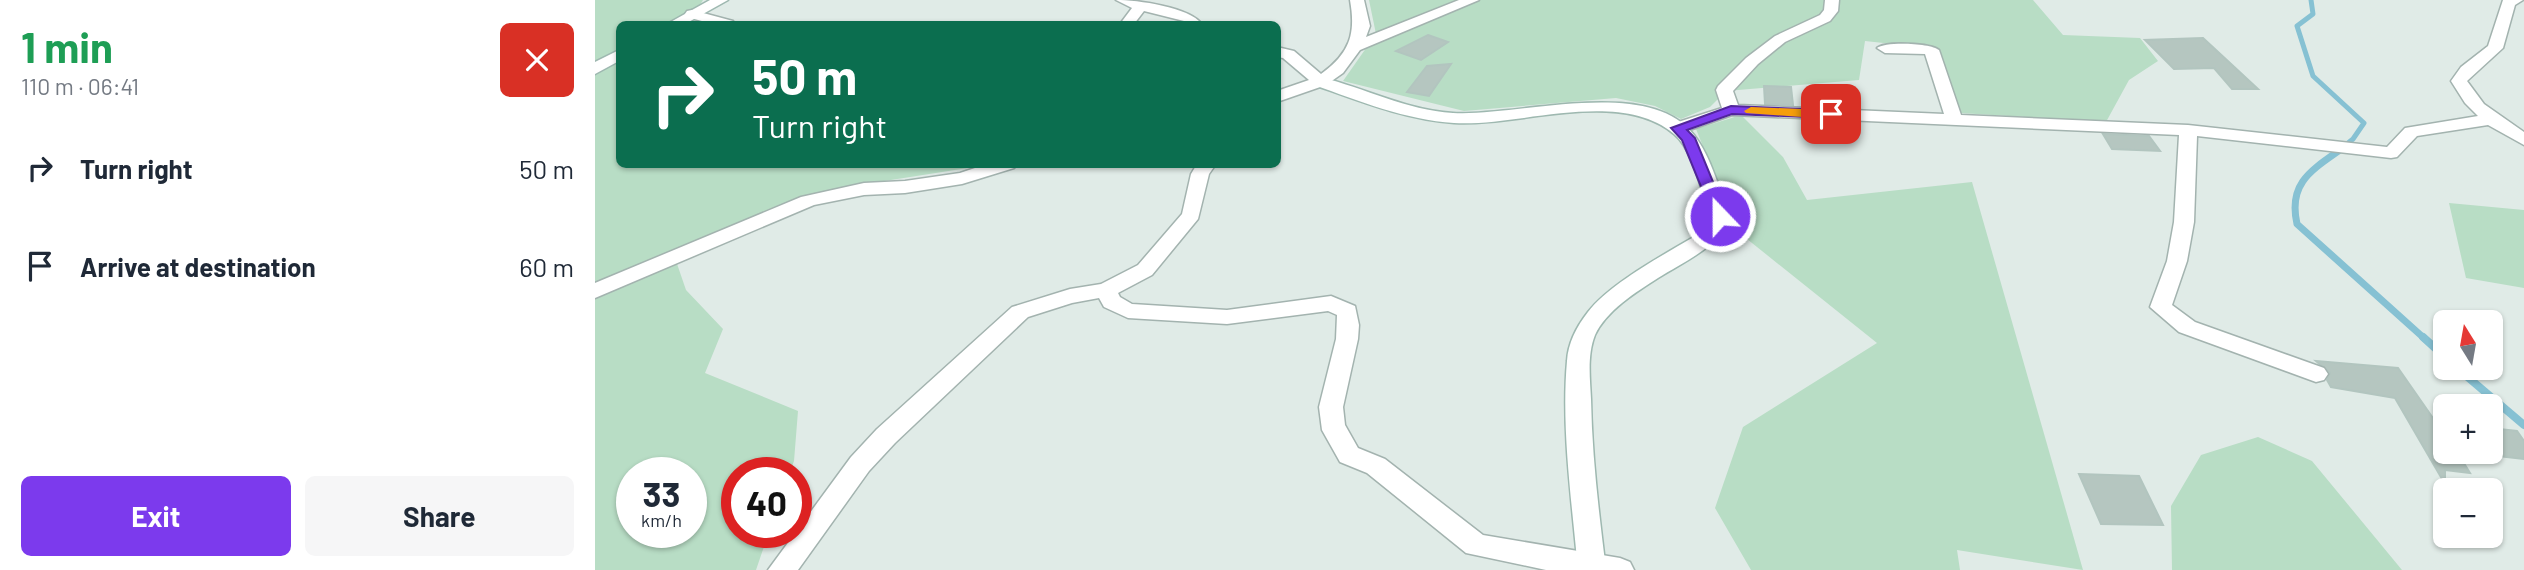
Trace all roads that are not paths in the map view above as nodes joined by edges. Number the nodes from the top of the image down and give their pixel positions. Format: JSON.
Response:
{"nodes":[{"id":1,"x":721,"y":0,"type":"edge"},
{"id":2,"x":1123,"y":0,"type":"edge"},
{"id":3,"x":1357,"y":0,"type":"edge"},
{"id":4,"x":1472,"y":0,"type":"edge"},
{"id":5,"x":1832,"y":0,"type":"edge"},
{"id":6,"x":2516,"y":0,"type":"edge"},
{"id":7,"x":1141,"y":6,"type":"junction"},
{"id":8,"x":692,"y":15,"type":"junction"},
{"id":9,"x":680,"y":21,"type":"edge"},
{"id":10,"x":716,"y":21,"type":"edge"},
{"id":11,"x":1128,"y":21,"type":"edge"},
{"id":12,"x":1192,"y":21,"type":"edge"},
{"id":13,"x":1355,"y":47,"type":"junction"},
{"id":14,"x":1885,"y":48,"type":"dead end"},
{"id":15,"x":1281,"y":53,"type":"edge"},
{"id":16,"x":616,"y":57,"type":"edge"},
{"id":17,"x":595,"y":69,"type":"edge"},
{"id":18,"x":1320,"y":82,"type":"junction"},
{"id":19,"x":1281,"y":96,"type":"edge"},
{"id":20,"x":1731,"y":110,"type":"junction"},
{"id":21,"x":2491,"y":119,"type":"junction"},
{"id":22,"x":1954,"y":120,"type":"junction"},
{"id":23,"x":1678,"y":128,"type":"junction"},
{"id":24,"x":2187,"y":130,"type":"junction"},
{"id":25,"x":2524,"y":139,"type":"edge"},
{"id":26,"x":995,"y":168,"type":"edge"},
{"id":27,"x":1204,"y":168,"type":"edge"},
{"id":28,"x":1106,"y":290,"type":"junction"},
{"id":29,"x":595,"y":291,"type":"edge"},
{"id":30,"x":2316,"y":374,"type":"dead end"},
{"id":31,"x":1591,"y":569,"type":"edge"},
{"id":32,"x":782,"y":570,"type":"edge"},
{"id":33,"x":1620,"y":570,"type":"edge"}],
"edges":[{"from":1,"to":8,"type":"street"},
{"from":2,"to":7,"type":"street"},
{"from":3,"to":13,"type":"street"},
{"from":4,"to":13,"type":"street"},
{"from":5,"to":20,"type":"street"},
{"from":6,"to":21,"type":"street"},
{"from":7,"to":11,"type":"street"},
{"from":7,"to":12,"type":"street"},
{"from":8,"to":9,"type":"street"},
{"from":8,"to":10,"type":"street"},
{"from":13,"to":18,"type":"street"},
{"from":14,"to":22,"type":"street"},
{"from":15,"to":18,"type":"street"},
{"from":16,"to":17,"type":"street"},
{"from":18,"to":19,"type":"street"},
{"from":18,"to":23,"type":"street"},
{"from":20,"to":22,"type":"street"},
{"from":20,"to":23,"type":"street"},
{"from":21,"to":24,"type":"street"},
{"from":21,"to":25,"type":"street"},
{"from":22,"to":24,"type":"street"},
{"from":23,"to":31,"type":"street"},
{"from":24,"to":30,"type":"street"},
{"from":26,"to":29,"type":"street"},
{"from":27,"to":28,"type":"street"},
{"from":28,"to":31,"type":"street"},
{"from":28,"to":32,"type":"street"},
{"from":31,"to":33,"type":"street"}]}
